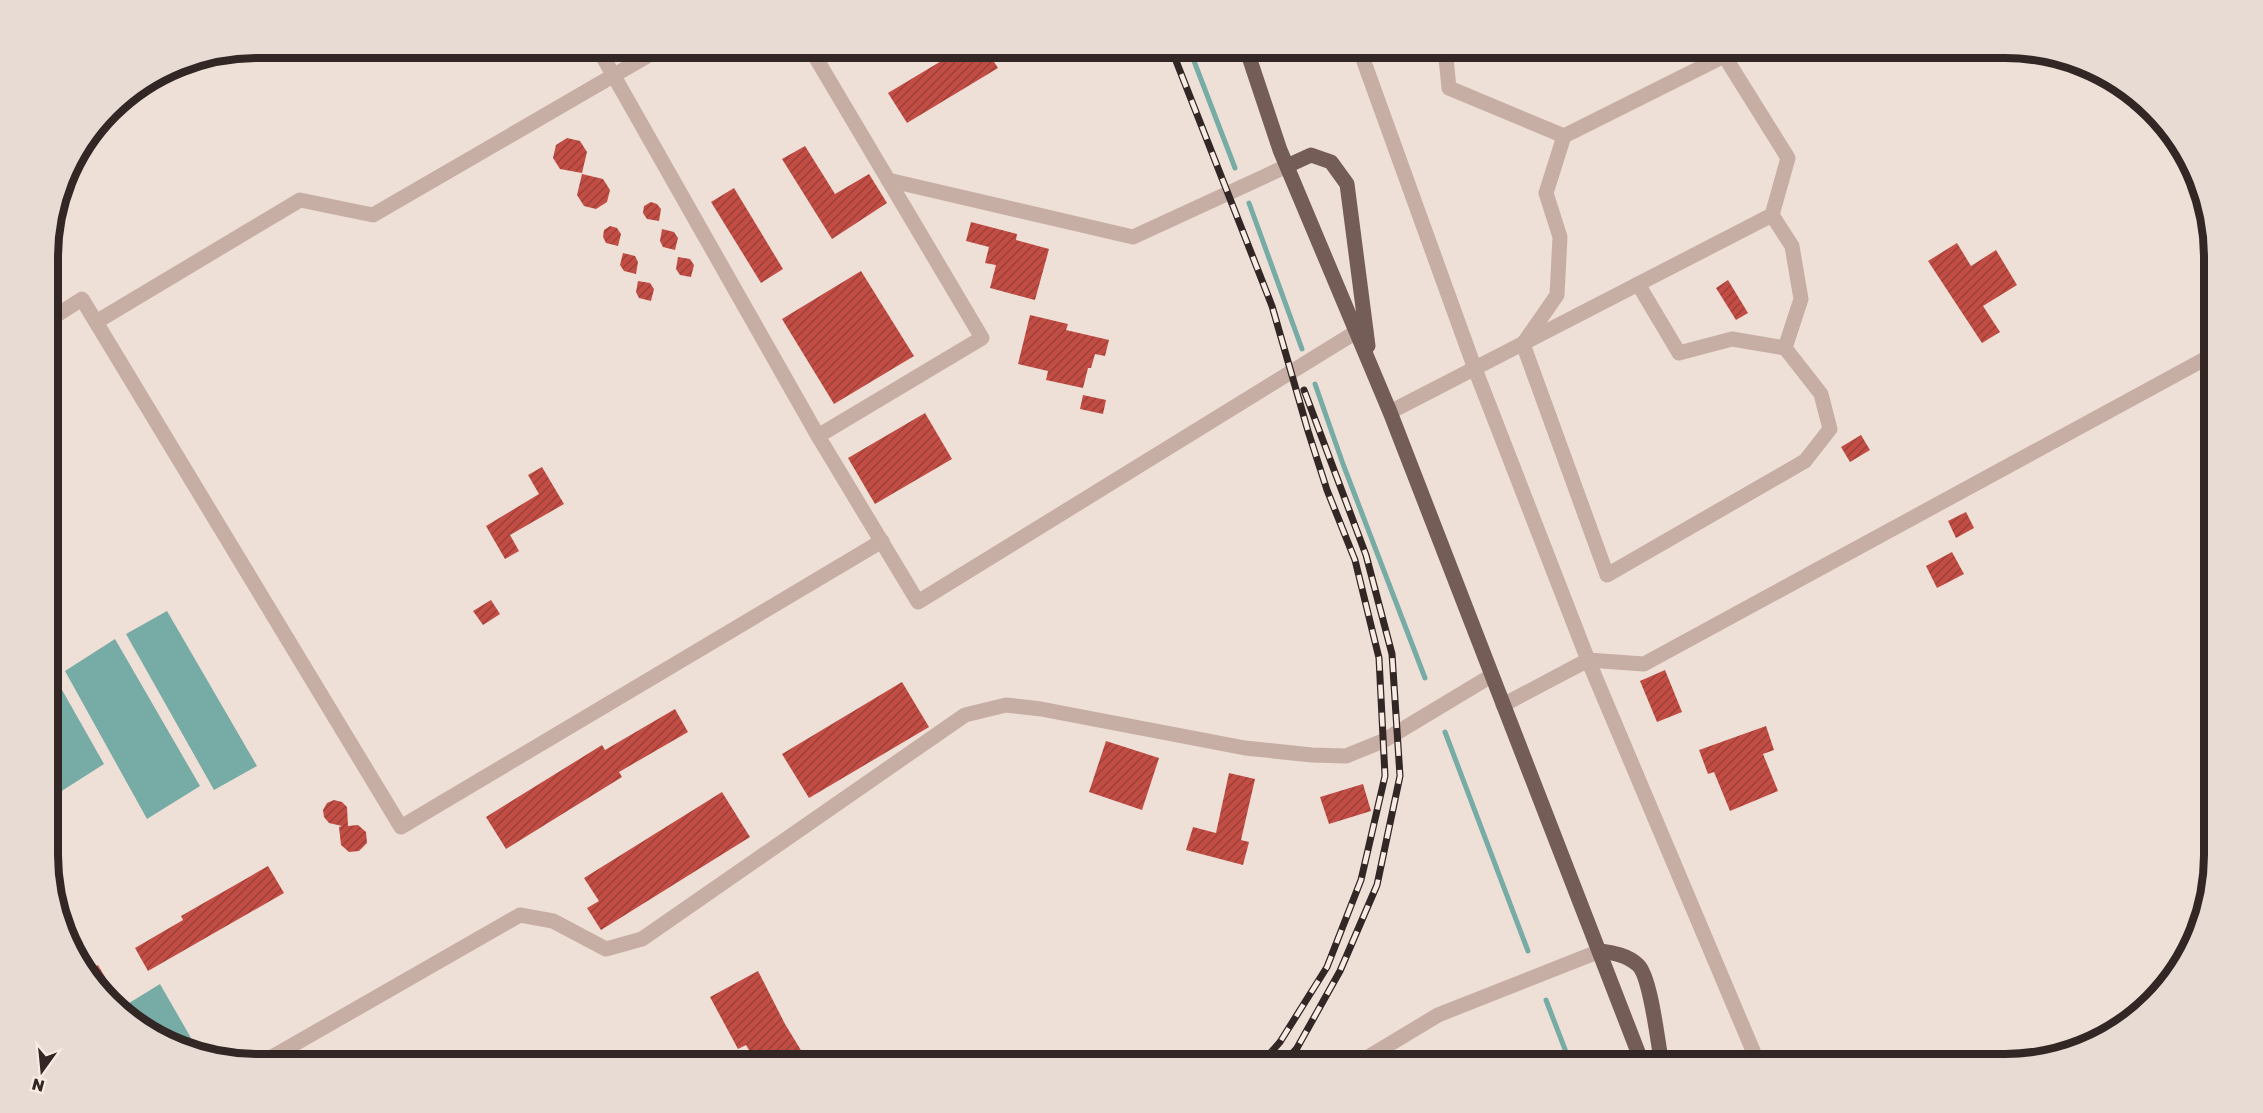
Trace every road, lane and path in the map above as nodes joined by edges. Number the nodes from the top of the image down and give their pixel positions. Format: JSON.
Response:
{"nodes":[{"id":1,"x":604,"y":58,"type":"edge"},
{"id":2,"x":644,"y":58,"type":"edge"},
{"id":3,"x":816,"y":58,"type":"edge"},
{"id":4,"x":1249,"y":58,"type":"edge"},
{"id":5,"x":1363,"y":58,"type":"edge"},
{"id":6,"x":1446,"y":58,"type":"edge"},
{"id":7,"x":1711,"y":58,"type":"edge"},
{"id":8,"x":1726,"y":58,"type":"edge"},
{"id":9,"x":614,"y":75,"type":"junction"},
{"id":10,"x":1564,"y":136,"type":"junction"},
{"id":11,"x":1287,"y":166,"type":"junction"},
{"id":12,"x":888,"y":180,"type":"junction"},
{"id":13,"x":1772,"y":215,"type":"junction"},
{"id":14,"x":1638,"y":284,"type":"junction"},
{"id":15,"x":59,"y":314,"type":"edge"},
{"id":16,"x":96,"y":322,"type":"junction"},
{"id":17,"x":1356,"y":332,"type":"junction"},
{"id":18,"x":1523,"y":344,"type":"junction"},
{"id":19,"x":1785,"y":348,"type":"junction"},
{"id":20,"x":2204,"y":359,"type":"edge"},
{"id":21,"x":1370,"y":364,"type":"junction"},
{"id":22,"x":1475,"y":369,"type":"junction"},
{"id":23,"x":1390,"y":412,"type":"junction"},
{"id":24,"x":819,"y":436,"type":"junction"},
{"id":25,"x":882,"y":542,"type":"junction"},
{"id":26,"x":1588,"y":660,"type":"junction"},
{"id":27,"x":1491,"y":676,"type":"junction"},
{"id":28,"x":1503,"y":705,"type":"junction"},
{"id":29,"x":1599,"y":951,"type":"junction"},
{"id":30,"x":277,"y":1054,"type":"edge"},
{"id":31,"x":1373,"y":1054,"type":"edge"},
{"id":32,"x":1639,"y":1054,"type":"edge"},
{"id":33,"x":1660,"y":1054,"type":"edge"},
{"id":34,"x":1754,"y":1054,"type":"edge"}],
"edges":[{"from":1,"to":9,"type":"lane"},
{"from":2,"to":9,"type":"lane"},
{"from":3,"to":12,"type":"lane"},
{"from":4,"to":11,"type":"main road"},
{"from":5,"to":22,"type":"lane"},
{"from":6,"to":10,"type":"lane"},
{"from":7,"to":10,"type":"lane"},
{"from":8,"to":13,"type":"lane"},
{"from":9,"to":16,"type":"lane"},
{"from":9,"to":24,"type":"lane"},
{"from":10,"to":18,"type":"lane"},
{"from":11,"to":12,"type":"lane"},
{"from":11,"to":17,"type":"main road"},
{"from":11,"to":21,"type":"main road"},
{"from":12,"to":24,"type":"lane"},
{"from":13,"to":14,"type":"lane"},
{"from":13,"to":19,"type":"lane"},
{"from":14,"to":18,"type":"lane"},
{"from":14,"to":19,"type":"lane"},
{"from":15,"to":16,"type":"lane"},
{"from":16,"to":25,"type":"lane"},
{"from":17,"to":21,"type":"main road"},
{"from":17,"to":25,"type":"lane"},
{"from":18,"to":19,"type":"lane"},
{"from":18,"to":22,"type":"lane"},
{"from":20,"to":26,"type":"lane"},
{"from":21,"to":23,"type":"main road"},
{"from":22,"to":23,"type":"lane"},
{"from":22,"to":26,"type":"lane"},
{"from":23,"to":27,"type":"main road"},
{"from":24,"to":25,"type":"lane"},
{"from":26,"to":28,"type":"lane"},
{"from":26,"to":34,"type":"lane"},
{"from":27,"to":28,"type":"main road"},
{"from":27,"to":30,"type":"lane"},
{"from":28,"to":29,"type":"main road"},
{"from":29,"to":31,"type":"lane"},
{"from":29,"to":32,"type":"main road"},
{"from":29,"to":33,"type":"main road"}]}
